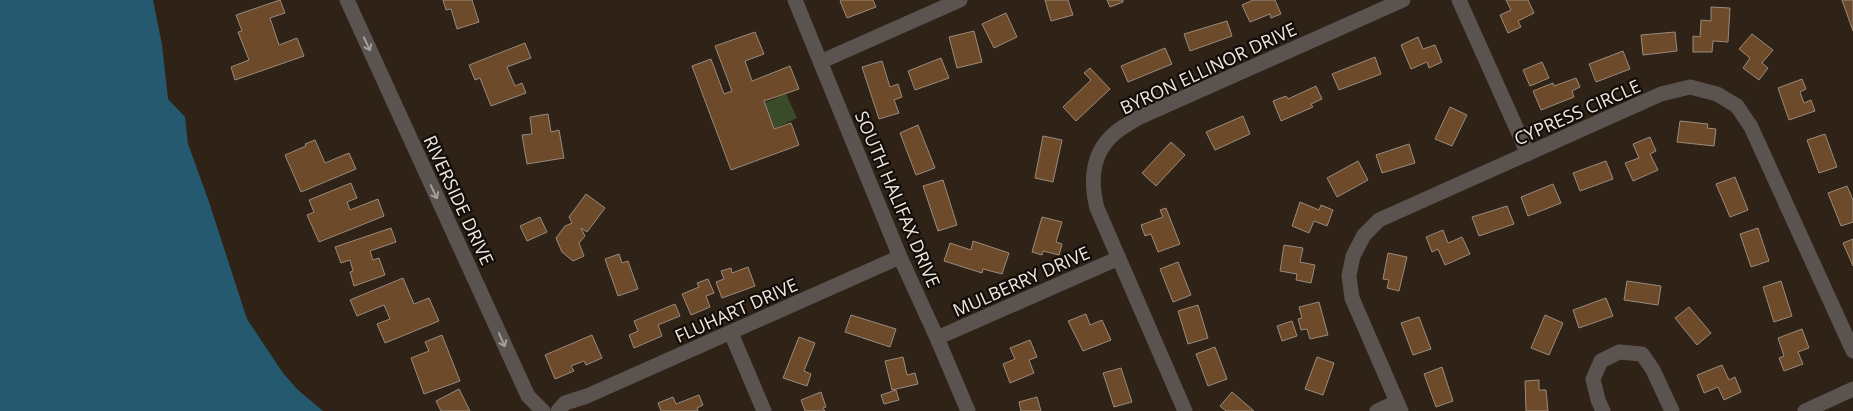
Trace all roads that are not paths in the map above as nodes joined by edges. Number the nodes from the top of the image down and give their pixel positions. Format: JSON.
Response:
{"nodes":[{"id":1,"x":347,"y":0,"type":"edge"},
{"id":2,"x":795,"y":0,"type":"edge"},
{"id":3,"x":960,"y":0,"type":"edge"},
{"id":4,"x":1403,"y":0,"type":"edge"},
{"id":5,"x":1460,"y":0,"type":"edge"},
{"id":6,"x":820,"y":62,"type":"junction"},
{"id":7,"x":1528,"y":154,"type":"junction"},
{"id":8,"x":900,"y":257,"type":"junction"},
{"id":9,"x":1119,"y":258,"type":"junction"},
{"id":10,"x":731,"y":333,"type":"junction"},
{"id":11,"x":938,"y":338,"type":"junction"},
{"id":12,"x":1853,"y":351,"type":"edge"},
{"id":13,"x":1853,"y":389,"type":"edge"},
{"id":14,"x":587,"y":396,"type":"junction"},
{"id":15,"x":1834,"y":405,"type":"edge"},
{"id":16,"x":1399,"y":407,"type":"edge"},
{"id":17,"x":544,"y":411,"type":"edge"},
{"id":18,"x":558,"y":411,"type":"edge"},
{"id":19,"x":572,"y":411,"type":"edge"},
{"id":20,"x":764,"y":411,"type":"edge"},
{"id":21,"x":968,"y":411,"type":"edge"},
{"id":22,"x":1185,"y":411,"type":"edge"},
{"id":23,"x":1378,"y":411,"type":"edge"},
{"id":24,"x":1602,"y":411,"type":"edge"},
{"id":25,"x":1672,"y":411,"type":"edge"},
{"id":26,"x":1805,"y":411,"type":"edge"}],
"edges":[{"from":1,"to":17,"type":"street","name":"RIVERSIDE DRIVE","one_way":true},
{"from":2,"to":6,"type":"street","name":"SOUTH HALIFAX DRIVE"},
{"from":3,"to":6,"type":"street"},
{"from":4,"to":9,"type":"street","name":"BYRON ELLINOR DRIVE"},
{"from":5,"to":7,"type":"street"},
{"from":6,"to":8,"type":"street","name":"SOUTH HALIFAX DRIVE"},
{"from":7,"to":12,"type":"street","name":"CYPRESS CIRCLE"},
{"from":7,"to":16,"type":"street","name":"CYPRESS CIRCLE"},
{"from":8,"to":10,"type":"street","name":"FLUHART DRIVE"},
{"from":8,"to":11,"type":"street","name":"SOUTH HALIFAX DRIVE"},
{"from":9,"to":11,"type":"street","name":"MULBERRY DRIVE"},
{"from":9,"to":22,"type":"street","name":"BYRON ELLINOR DRIVE"},
{"from":10,"to":14,"type":"street","name":"FLUHART DRIVE"},
{"from":10,"to":20,"type":"street"},
{"from":11,"to":21,"type":"street","name":"SOUTH HALIFAX DRIVE"},
{"from":13,"to":15,"type":"street"},
{"from":14,"to":18,"type":"street","name":"FLUHART DRIVE"},
{"from":14,"to":19,"type":"street","name":"FLUHART DRIVE"},
{"from":15,"to":26,"type":"street"},
{"from":16,"to":23,"type":"street"},
{"from":24,"to":25,"type":"street"}]}
